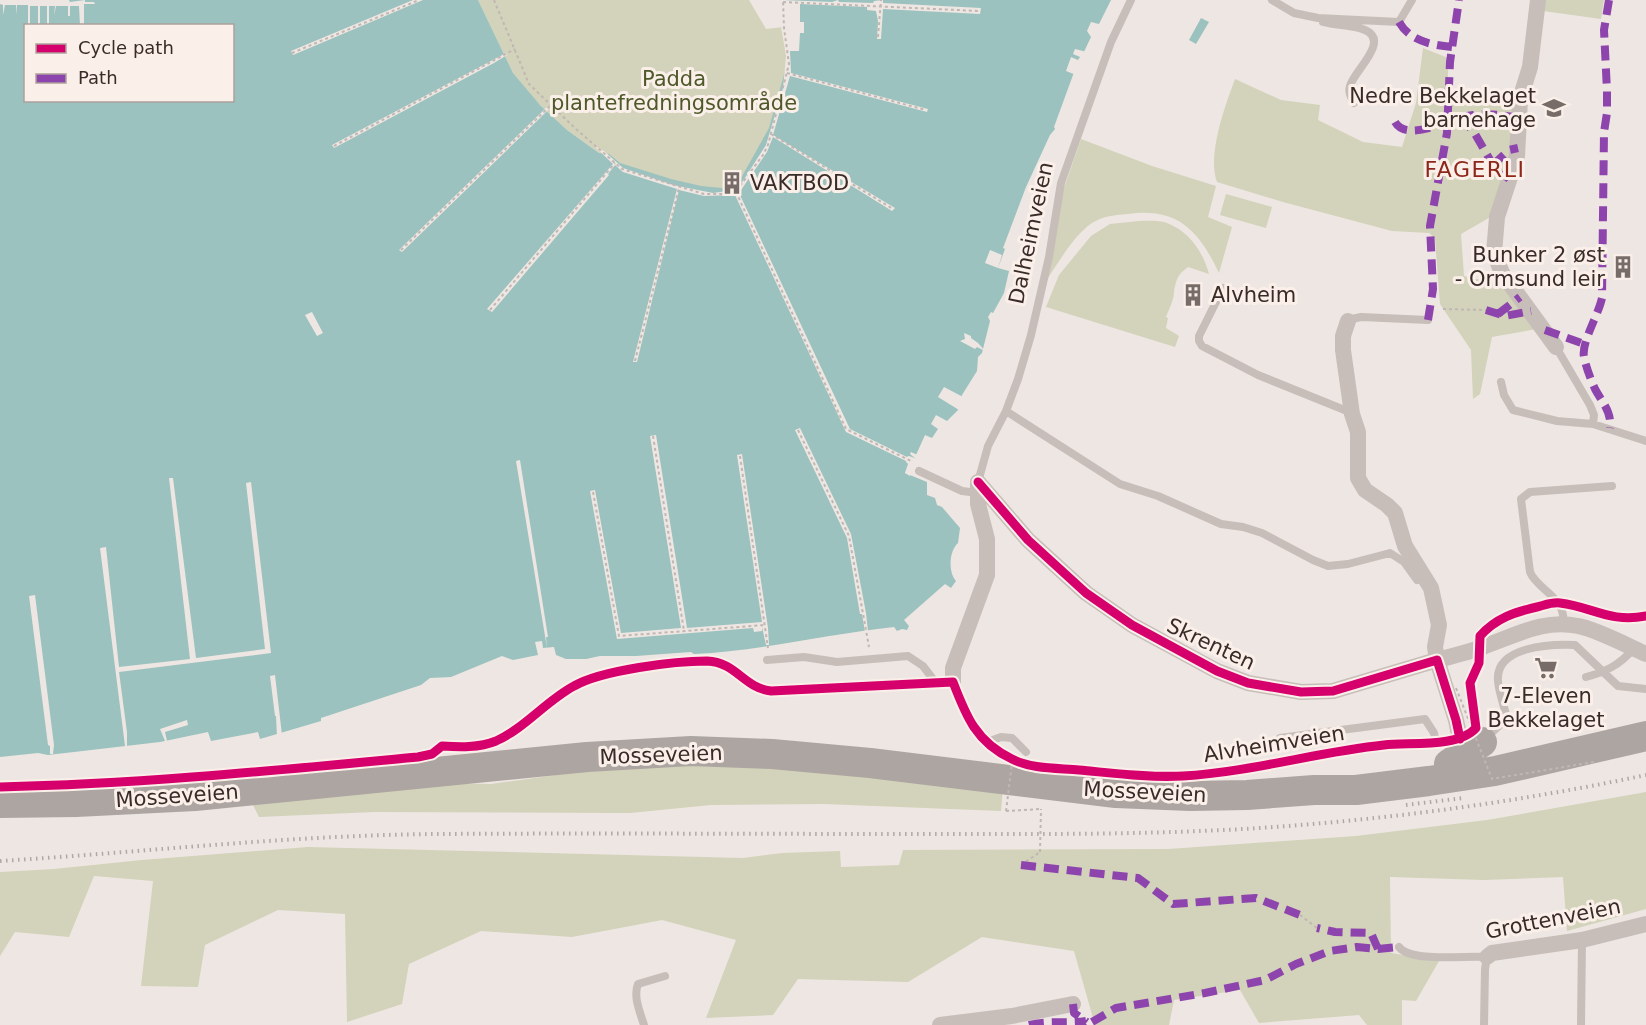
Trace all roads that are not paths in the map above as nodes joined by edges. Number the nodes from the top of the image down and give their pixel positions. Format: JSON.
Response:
{"nodes":[{"id":1,"x":1131,"y":0,"type":"edge"},
{"id":2,"x":1272,"y":0,"type":"edge"},
{"id":3,"x":1412,"y":0,"type":"edge"},
{"id":4,"x":1538,"y":0,"type":"edge"},
{"id":5,"x":1318,"y":18,"type":"junction"},
{"id":6,"x":1354,"y":103,"type":"dead end"},
{"id":7,"x":1223,"y":288,"type":"dead end"},
{"id":8,"x":1347,"y":319,"type":"joint"},
{"id":9,"x":1428,"y":320,"type":"dead end"},
{"id":10,"x":1556,"y":347,"type":"joint"},
{"id":11,"x":1501,"y":382,"type":"dead end"},
{"id":12,"x":1006,"y":411,"type":"junction"},
{"id":13,"x":1352,"y":414,"type":"junction"},
{"id":14,"x":1593,"y":424,"type":"junction"},
{"id":15,"x":1646,"y":441,"type":"edge"},
{"id":16,"x":919,"y":471,"type":"dead end"},
{"id":17,"x":1612,"y":486,"type":"dead end"},
{"id":18,"x":978,"y":487,"type":"junction"},
{"id":19,"x":1434,"y":600,"type":"junction"},
{"id":20,"x":1563,"y":624,"type":"junction"},
{"id":21,"x":1640,"y":651,"type":"edge"},
{"id":22,"x":768,"y":660,"type":"road end"},
{"id":23,"x":1437,"y":660,"type":"junction"},
{"id":24,"x":1602,"y":673,"type":"junction"},
{"id":25,"x":1586,"y":677,"type":"dead end"},
{"id":26,"x":944,"y":683,"type":"joint"},
{"id":27,"x":1646,"y":689,"type":"edge"},
{"id":28,"x":1646,"y":721,"type":"edge"},
{"id":29,"x":1646,"y":736,"type":"edge"},
{"id":30,"x":1280,"y":738,"type":"dead end"},
{"id":31,"x":987,"y":742,"type":"road end"},
{"id":32,"x":1457,"y":747,"type":"junction"},
{"id":33,"x":1026,"y":752,"type":"dead end"},
{"id":34,"x":1314,"y":790,"type":"junction"},
{"id":35,"x":2,"y":802,"type":"edge"},
{"id":36,"x":1646,"y":924,"type":"edge"},
{"id":37,"x":1582,"y":940,"type":"junction"},
{"id":38,"x":1399,"y":947,"type":"dead end"},
{"id":39,"x":1487,"y":957,"type":"junction"},
{"id":40,"x":665,"y":976,"type":"dead end"},
{"id":41,"x":1072,"y":1004,"type":"dead end"},
{"id":42,"x":644,"y":1025,"type":"edge"},
{"id":43,"x":940,"y":1025,"type":"edge"},
{"id":44,"x":1484,"y":1025,"type":"edge"},
{"id":45,"x":1581,"y":1025,"type":"edge"}],
"edges":[{"from":1,"to":12,"type":"lane","name":"Dalheimveien"},
{"from":2,"to":5,"type":"lane"},
{"from":3,"to":5,"type":"lane"},
{"from":4,"to":10,"type":"street"},
{"from":5,"to":6,"type":"lane"},
{"from":7,"to":13,"type":"lane"},
{"from":8,"to":9,"type":"lane"},
{"from":8,"to":13,"type":"street"},
{"from":10,"to":14,"type":"lane"},
{"from":11,"to":14,"type":"lane"},
{"from":12,"to":18,"type":"lane","name":"Dalheimveien"},
{"from":12,"to":19,"type":"lane"},
{"from":13,"to":19,"type":"street"},
{"from":14,"to":15,"type":"lane"},
{"from":16,"to":18,"type":"lane"},
{"from":17,"to":20,"type":"lane"},
{"from":18,"to":23,"type":"street","name":"Skrenten"},
{"from":18,"to":26,"type":"street","name":"Dalheimveien"},
{"from":19,"to":23,"type":"street"},
{"from":20,"to":21,"type":"street","name":"Skrenten"},
{"from":20,"to":23,"type":"street","name":"Skrenten"},
{"from":21,"to":24,"type":"lane"},
{"from":22,"to":26,"type":"lane"},
{"from":23,"to":32,"type":"street"},
{"from":24,"to":25,"type":"lane"},
{"from":24,"to":27,"type":"lane"},
{"from":24,"to":32,"type":"lane"},
{"from":28,"to":32,"type":"highway","name":"Mosseveien"},
{"from":29,"to":34,"type":"highway","name":"Mosseveien"},
{"from":30,"to":32,"type":"lane"},
{"from":31,"to":33,"type":"lane"},
{"from":32,"to":34,"type":"highway","name":"Mosseveien"},
{"from":34,"to":35,"type":"highway","name":"Mosseveien"},
{"from":36,"to":37,"type":"street","name":"Grottenveien"},
{"from":37,"to":39,"type":"street","name":"Grottenveien"},
{"from":37,"to":45,"type":"lane"},
{"from":38,"to":39,"type":"lane","name":"Grottenveien"},
{"from":39,"to":44,"type":"lane"},
{"from":40,"to":42,"type":"lane"},
{"from":41,"to":43,"type":"street"}]}
